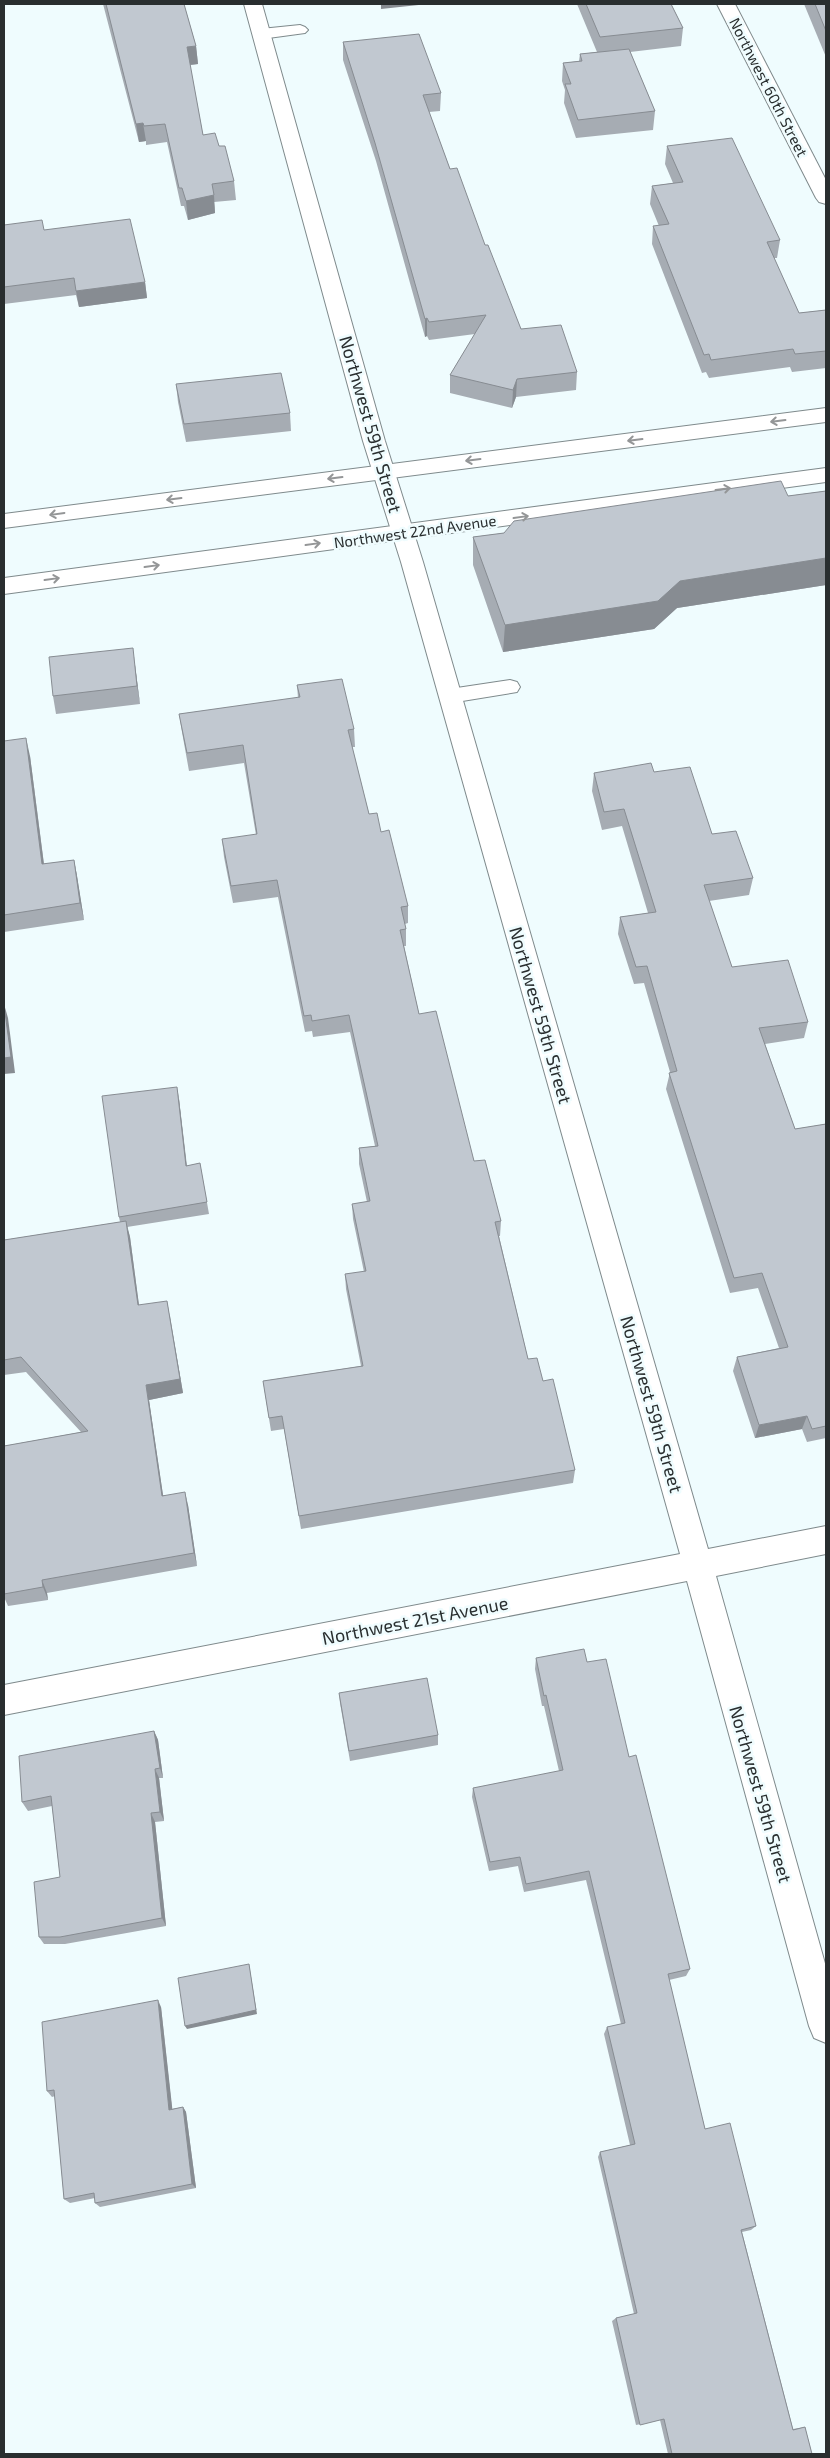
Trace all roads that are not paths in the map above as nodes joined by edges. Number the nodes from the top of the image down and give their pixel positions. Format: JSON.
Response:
{"nodes":[{"id":1,"x":253,"y":4,"type":"edge"},
{"id":2,"x":726,"y":4,"type":"edge"},
{"id":3,"x":300,"y":30,"type":"dead end"},
{"id":4,"x":262,"y":34,"type":"junction"},
{"id":5,"x":826,"y":198,"type":"edge"},
{"id":6,"x":826,"y":415,"type":"edge"},
{"id":7,"x":383,"y":472,"type":"junction"},
{"id":8,"x":826,"y":475,"type":"edge"},
{"id":9,"x":4,"y":521,"type":"edge"},
{"id":10,"x":403,"y":532,"type":"junction"},
{"id":11,"x":4,"y":586,"type":"edge"},
{"id":12,"x":510,"y":687,"type":"dead end"},
{"id":13,"x":450,"y":696,"type":"junction"},
{"id":14,"x":826,"y":1540,"type":"edge"},
{"id":15,"x":698,"y":1565,"type":"junction"},
{"id":16,"x":4,"y":1700,"type":"edge"},
{"id":17,"x":826,"y":2026,"type":"edge"}],
"edges":[{"from":1,"to":4,"type":"street","name":"Northwest 59th Street"},
{"from":2,"to":5,"type":"street","name":"Northwest 60th Street"},
{"from":3,"to":4,"type":"lane"},
{"from":4,"to":7,"type":"street","name":"Northwest 59th Street"},
{"from":6,"to":7,"type":"street","one_way":true},
{"from":7,"to":9,"type":"street","one_way":true},
{"from":7,"to":10,"type":"street","name":"Northwest 59th Street"},
{"from":10,"to":8,"type":"street","name":"Northwest 22nd Avenue","one_way":true},
{"from":11,"to":10,"type":"street","name":"Northwest 22nd Avenue","one_way":true},
{"from":10,"to":13,"type":"street","name":"Northwest 59th Street"},
{"from":12,"to":13,"type":"lane"},
{"from":13,"to":15,"type":"street","name":"Northwest 59th Street"},
{"from":14,"to":15,"type":"street","name":"Northwest 21st Avenue"},
{"from":15,"to":16,"type":"street","name":"Northwest 21st Avenue"},
{"from":15,"to":17,"type":"street","name":"Northwest 59th Street"}]}
